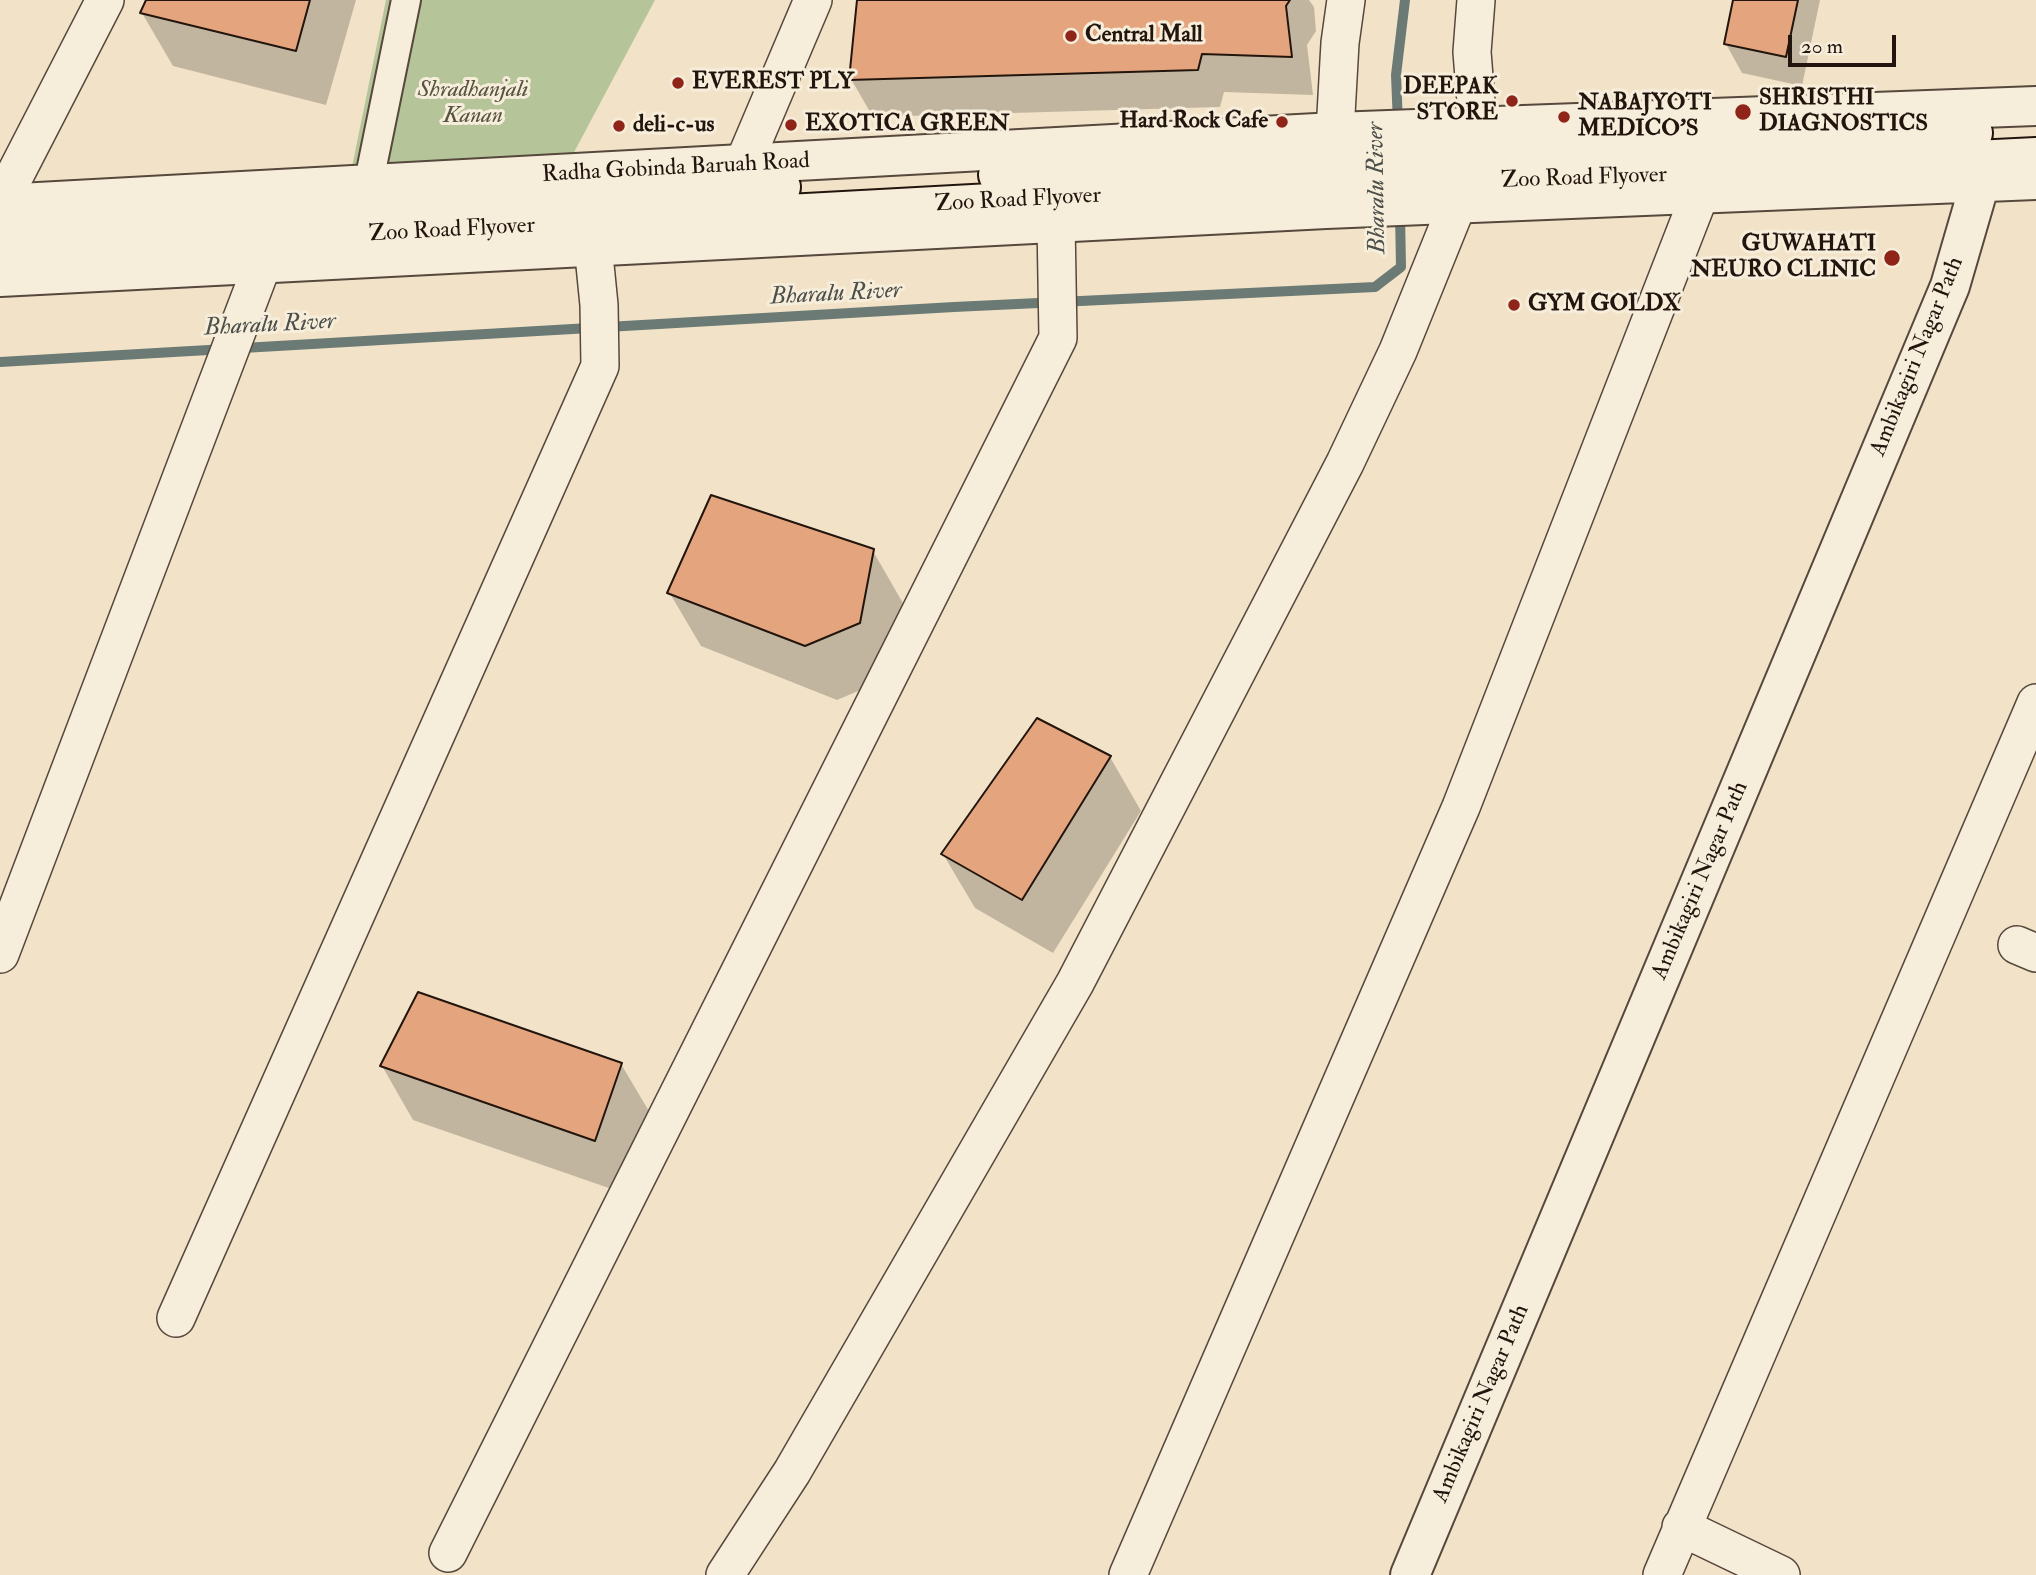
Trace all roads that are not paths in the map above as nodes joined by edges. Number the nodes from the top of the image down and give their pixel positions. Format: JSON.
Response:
{"nodes":[{"id":1,"x":105,"y":0,"type":"edge"},
{"id":2,"x":406,"y":0,"type":"edge"},
{"id":3,"x":813,"y":0,"type":"edge"},
{"id":4,"x":1346,"y":0,"type":"edge"},
{"id":5,"x":1476,"y":0,"type":"edge"},
{"id":6,"x":2036,"y":106,"type":"edge"},
{"id":7,"x":1460,"y":128,"type":"junction"},
{"id":8,"x":1344,"y":131,"type":"junction"},
{"id":9,"x":2036,"y":131,"type":"edge"},
{"id":10,"x":2036,"y":157,"type":"edge"},
{"id":11,"x":743,"y":165,"type":"junction"},
{"id":12,"x":2036,"y":180,"type":"edge"},
{"id":13,"x":1980,"y":183,"type":"junction"},
{"id":14,"x":368,"y":186,"type":"junction"},
{"id":15,"x":1700,"y":194,"type":"junction"},
{"id":16,"x":0,"y":204,"type":"edge"},
{"id":17,"x":1446,"y":205,"type":"junction"},
{"id":18,"x":1056,"y":222,"type":"junction"},
{"id":19,"x":0,"y":224,"type":"edge"},
{"id":20,"x":593,"y":245,"type":"junction"},
{"id":21,"x":0,"y":251,"type":"edge"},
{"id":22,"x":262,"y":263,"type":"junction"},
{"id":23,"x":0,"y":277,"type":"edge"},
{"id":24,"x":2036,"y":703,"type":"edge"},
{"id":25,"x":0,"y":954,"type":"edge"},
{"id":26,"x":176,"y":1318,"type":"dead end"},
{"id":27,"x":1682,"y":1527,"type":"junction"},
{"id":28,"x":448,"y":1553,"type":"dead end"},
{"id":29,"x":725,"y":1575,"type":"edge"},
{"id":30,"x":1128,"y":1575,"type":"edge"},
{"id":31,"x":1410,"y":1575,"type":"edge"},
{"id":32,"x":1662,"y":1575,"type":"edge"},
{"id":33,"x":1781,"y":1575,"type":"edge"}],
"edges":[{"from":1,"to":16,"type":"street"},
{"from":2,"to":14,"type":"street"},
{"from":3,"to":11,"type":"street"},
{"from":4,"to":8,"type":"street"},
{"from":5,"to":7,"type":"street"},
{"from":6,"to":7,"type":"street","name":"Radha Gobinda Baruah Road"},
{"from":7,"to":8,"type":"street","name":"Radha Gobinda Baruah Road"},
{"from":8,"to":11,"type":"street","name":"Radha Gobinda Baruah Road"},
{"from":9,"to":19,"type":"street","name":"Zoo Road Flyover"},
{"from":10,"to":21,"type":"street","name":"Zoo Road Flyover"},
{"from":11,"to":14,"type":"street","name":"Radha Gobinda Baruah Road"},
{"from":12,"to":13,"type":"street"},
{"from":13,"to":15,"type":"street"},
{"from":13,"to":31,"type":"street","name":"Ambikagiri Nagar Path"},
{"from":14,"to":16,"type":"street","name":"Radha Gobinda Baruah Road"},
{"from":15,"to":17,"type":"street"},
{"from":15,"to":30,"type":"street"},
{"from":17,"to":18,"type":"street"},
{"from":17,"to":29,"type":"street"},
{"from":18,"to":20,"type":"street"},
{"from":18,"to":28,"type":"street"},
{"from":20,"to":22,"type":"street"},
{"from":20,"to":26,"type":"street"},
{"from":22,"to":23,"type":"street"},
{"from":22,"to":25,"type":"street"},
{"from":24,"to":27,"type":"street"},
{"from":27,"to":32,"type":"street"},
{"from":27,"to":33,"type":"street"}]}
